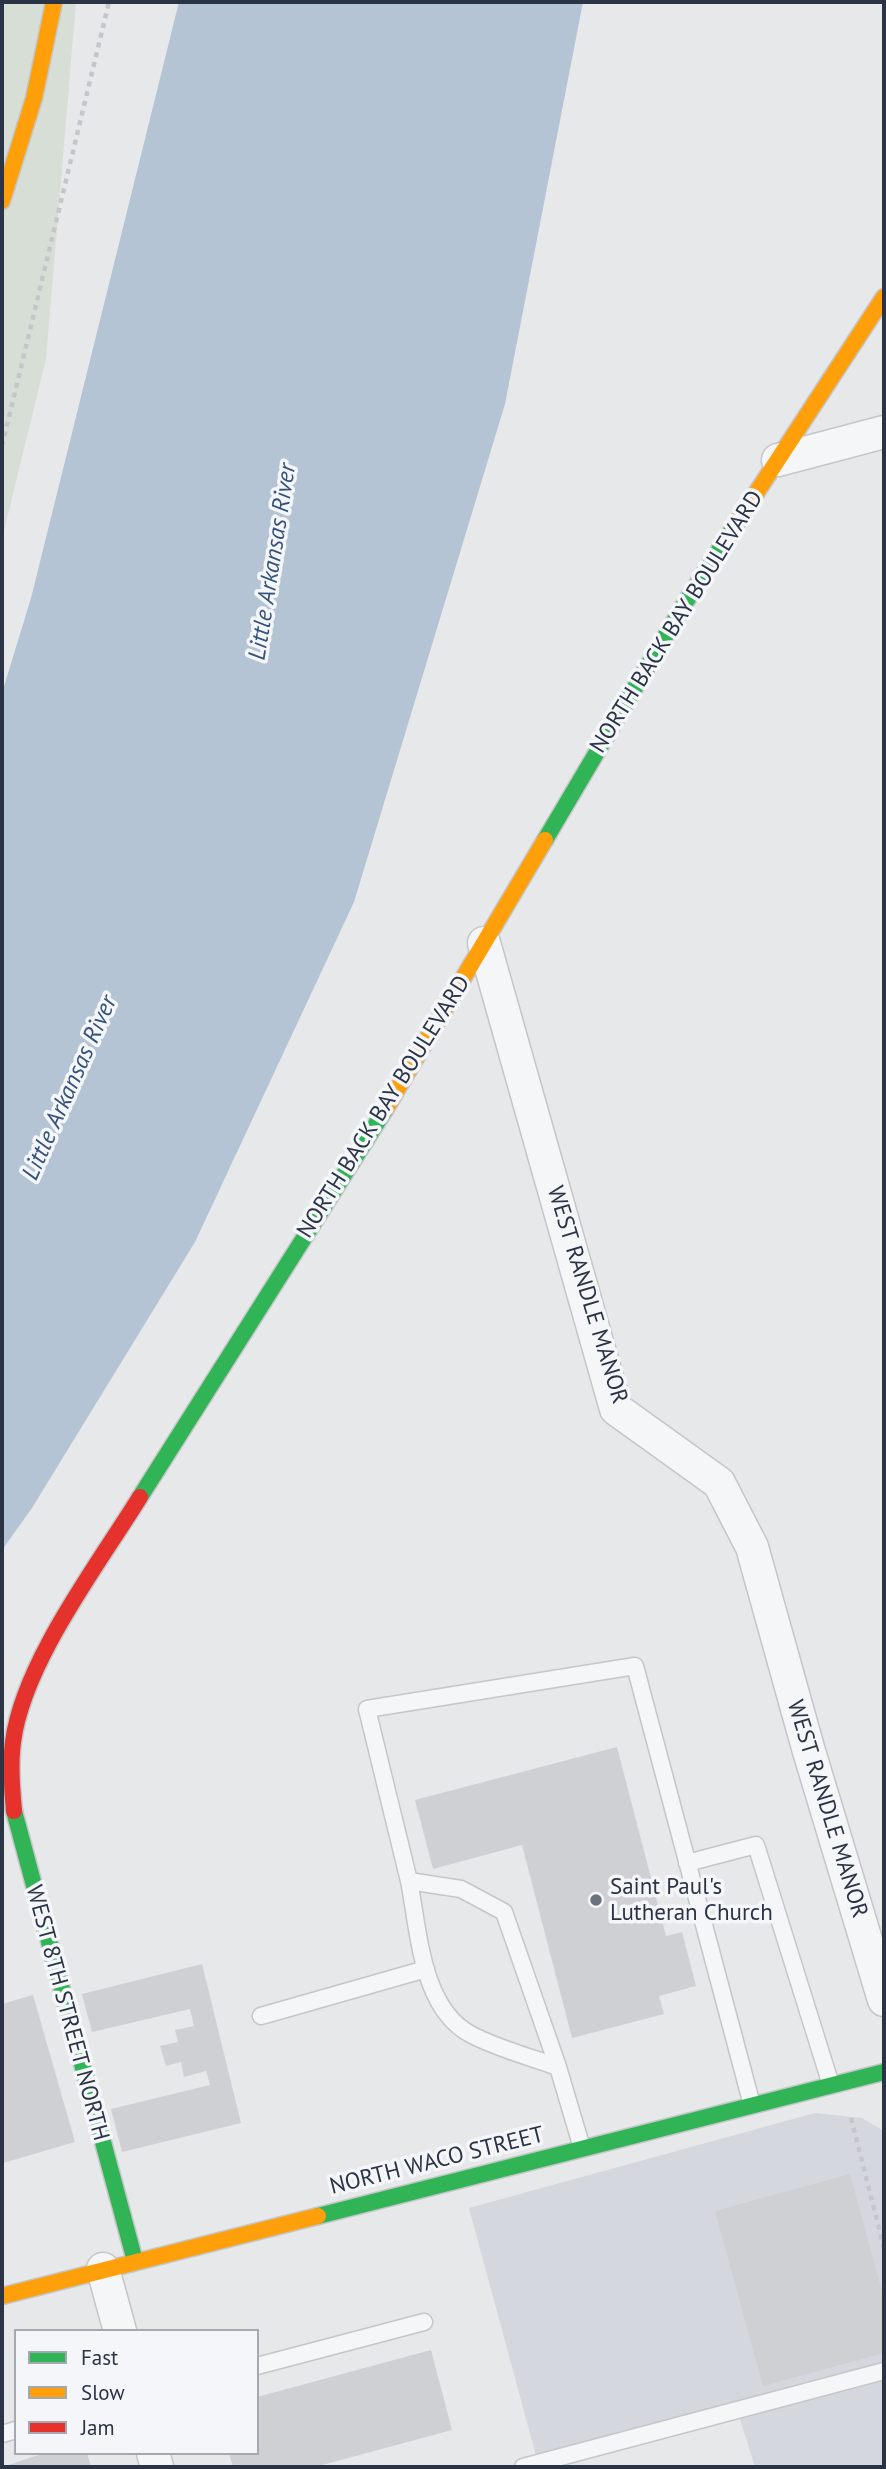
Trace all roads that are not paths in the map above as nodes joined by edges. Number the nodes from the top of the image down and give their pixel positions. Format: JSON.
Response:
{"nodes":[{"id":1,"x":54,"y":2,"type":"edge"},
{"id":2,"x":2,"y":201,"type":"edge"},
{"id":3,"x":884,"y":297,"type":"edge"},
{"id":4,"x":884,"y":432,"type":"edge"},
{"id":5,"x":778,"y":460,"type":"junction"},
{"id":6,"x":484,"y":943,"type":"junction"},
{"id":7,"x":11,"y":1763,"type":"joint"},
{"id":8,"x":687,"y":1863,"type":"junction"},
{"id":9,"x":410,"y":1881,"type":"junction"},
{"id":10,"x":426,"y":1969,"type":"junction"},
{"id":11,"x":884,"y":2000,"type":"edge"},
{"id":12,"x":261,"y":2016,"type":"dead end"},
{"id":13,"x":558,"y":2067,"type":"junction"},
{"id":14,"x":884,"y":2072,"type":"edge"},
{"id":15,"x":831,"y":2085,"type":"junction"},
{"id":16,"x":752,"y":2105,"type":"junction"},
{"id":17,"x":582,"y":2148,"type":"junction"},
{"id":18,"x":135,"y":2261,"type":"junction"},
{"id":19,"x":103,"y":2269,"type":"junction"},
{"id":20,"x":2,"y":2296,"type":"edge"},
{"id":21,"x":424,"y":2322,"type":"dead end"},
{"id":22,"x":119,"y":2329,"type":"edge"},
{"id":23,"x":259,"y":2366,"type":"edge"},
{"id":24,"x":884,"y":2371,"type":"edge"},
{"id":25,"x":523,"y":2467,"type":"edge"}],
"edges":[{"from":1,"to":2,"type":"street"},
{"from":3,"to":5,"type":"street","name":"NORTH BACK BAY BOULEVARD"},
{"from":4,"to":5,"type":"street"},
{"from":5,"to":6,"type":"street","name":"NORTH BACK BAY BOULEVARD"},
{"from":6,"to":7,"type":"street","name":"NORTH BACK BAY BOULEVARD"},
{"from":6,"to":11,"type":"street","name":"WEST RANDLE MANOR"},
{"from":7,"to":18,"type":"street","name":"WEST 8TH STREET NORTH"},
{"from":8,"to":9,"type":"lane"},
{"from":8,"to":15,"type":"lane"},
{"from":8,"to":16,"type":"lane"},
{"from":9,"to":10,"type":"lane"},
{"from":9,"to":13,"type":"lane"},
{"from":10,"to":12,"type":"lane"},
{"from":10,"to":13,"type":"lane"},
{"from":13,"to":17,"type":"lane"},
{"from":14,"to":15,"type":"street","name":"NORTH WACO STREET"},
{"from":15,"to":16,"type":"street","name":"NORTH WACO STREET"},
{"from":16,"to":17,"type":"street","name":"NORTH WACO STREET"},
{"from":17,"to":18,"type":"street","name":"NORTH WACO STREET"},
{"from":18,"to":19,"type":"street","name":"NORTH WACO STREET"},
{"from":19,"to":20,"type":"street","name":"NORTH WACO STREET"},
{"from":19,"to":22,"type":"street"},
{"from":21,"to":23,"type":"lane"},
{"from":24,"to":25,"type":"lane"}]}
